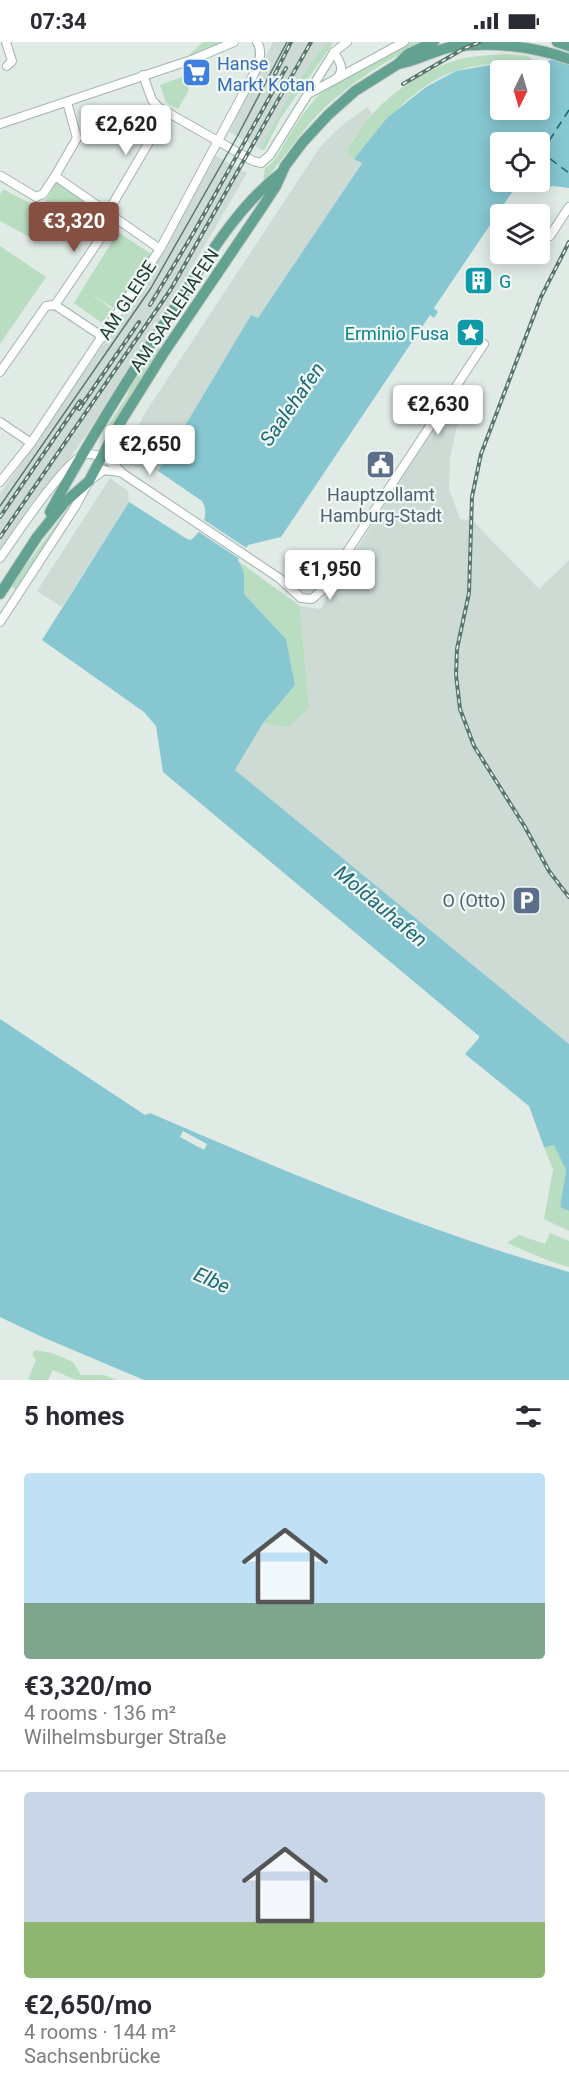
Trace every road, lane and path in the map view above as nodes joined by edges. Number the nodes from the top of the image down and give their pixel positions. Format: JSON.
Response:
{"nodes":[{"id":1,"x":6,"y":42,"type":"edge"},
{"id":2,"x":234,"y":42,"type":"edge"},
{"id":3,"x":257,"y":42,"type":"edge"},
{"id":4,"x":347,"y":42,"type":"edge"},
{"id":5,"x":404,"y":42,"type":"edge"},
{"id":6,"x":434,"y":42,"type":"edge"},
{"id":7,"x":475,"y":42,"type":"edge"},
{"id":8,"x":557,"y":42,"type":"edge"},
{"id":9,"x":569,"y":46,"type":"edge"},
{"id":10,"x":334,"y":52,"type":"junction"},
{"id":11,"x":564,"y":58,"type":"edge"},
{"id":12,"x":398,"y":64,"type":"junction"},
{"id":13,"x":7,"y":66,"type":"dead end"},
{"id":14,"x":143,"y":75,"type":"junction"},
{"id":15,"x":339,"y":77,"type":"junction"},
{"id":16,"x":310,"y":93,"type":"junction"},
{"id":17,"x":67,"y":102,"type":"junction"},
{"id":18,"x":166,"y":113,"type":"junction"},
{"id":19,"x":0,"y":124,"type":"edge"},
{"id":20,"x":218,"y":142,"type":"junction"},
{"id":21,"x":281,"y":173,"type":"junction"},
{"id":22,"x":0,"y":176,"type":"edge"},
{"id":23,"x":55,"y":176,"type":"junction"},
{"id":24,"x":569,"y":207,"type":"edge"},
{"id":25,"x":112,"y":214,"type":"junction"},
{"id":26,"x":550,"y":236,"type":"dead end"},
{"id":27,"x":160,"y":249,"type":"junction"},
{"id":28,"x":55,"y":305,"type":"junction"},
{"id":29,"x":103,"y":337,"type":"junction"},
{"id":30,"x":483,"y":344,"type":"dead end"},
{"id":31,"x":0,"y":372,"type":"edge"},
{"id":32,"x":0,"y":422,"type":"edge"},
{"id":33,"x":31,"y":444,"type":"junction"},
{"id":34,"x":93,"y":458,"type":"junction"},
{"id":35,"x":112,"y":470,"type":"junction"},
{"id":36,"x":122,"y":473,"type":"junction"},
{"id":37,"x":89,"y":481,"type":"junction"},
{"id":38,"x":0,"y":482,"type":"edge"},
{"id":39,"x":37,"y":537,"type":"junction"},
{"id":40,"x":0,"y":558,"type":"edge"},
{"id":41,"x":0,"y":594,"type":"edge"},
{"id":42,"x":0,"y":622,"type":"edge"}],
"edges":[{"from":1,"to":13,"type":"street"},
{"from":2,"to":14,"type":"street"},
{"from":3,"to":20,"type":"street","name":"AM GLEISE"},
{"from":4,"to":10,"type":"street"},
{"from":5,"to":15,"type":"street"},
{"from":6,"to":12,"type":"main road","name":"AM SAALEHAFEN"},
{"from":7,"to":11,"type":"main road","name":"AM SAALEHAFEN"},
{"from":7,"to":12,"type":"main road","name":"AM SAALEHAFEN"},
{"from":8,"to":9,"type":"main road"},
{"from":10,"to":15,"type":"street"},
{"from":10,"to":16,"type":"street"},
{"from":12,"to":21,"type":"main road","name":"AM SAALEHAFEN"},
{"from":14,"to":17,"type":"street"},
{"from":14,"to":18,"type":"street"},
{"from":15,"to":16,"type":"street"},
{"from":16,"to":20,"type":"street"},
{"from":17,"to":19,"type":"street"},
{"from":17,"to":23,"type":"street"},
{"from":18,"to":20,"type":"street"},
{"from":18,"to":25,"type":"street"},
{"from":20,"to":27,"type":"street","name":"AM GLEISE"},
{"from":21,"to":34,"type":"main road","name":"AM SAALEHAFEN"},
{"from":21,"to":34,"type":"main road","name":"AM SAALEHAFEN"},
{"from":22,"to":23,"type":"street"},
{"from":23,"to":25,"type":"street"},
{"from":24,"to":26,"type":"street"},
{"from":25,"to":27,"type":"street"},
{"from":25,"to":28,"type":"street"},
{"from":27,"to":29,"type":"street","name":"AM GLEISE"},
{"from":28,"to":29,"type":"street"},
{"from":28,"to":31,"type":"street"},
{"from":29,"to":33,"type":"street","name":"AM GLEISE"},
{"from":30,"to":36,"type":"street"},
{"from":32,"to":33,"type":"street"},
{"from":33,"to":38,"type":"street","name":"AM GLEISE"},
{"from":34,"to":35,"type":"street"},
{"from":34,"to":36,"type":"street"},
{"from":34,"to":37,"type":"main road"},
{"from":34,"to":39,"type":"main road"},
{"from":34,"to":40,"type":"street"},
{"from":35,"to":36,"type":"street"},
{"from":35,"to":37,"type":"street"},
{"from":37,"to":39,"type":"main road"},
{"from":37,"to":42,"type":"street"},
{"from":39,"to":41,"type":"main road"}]}
